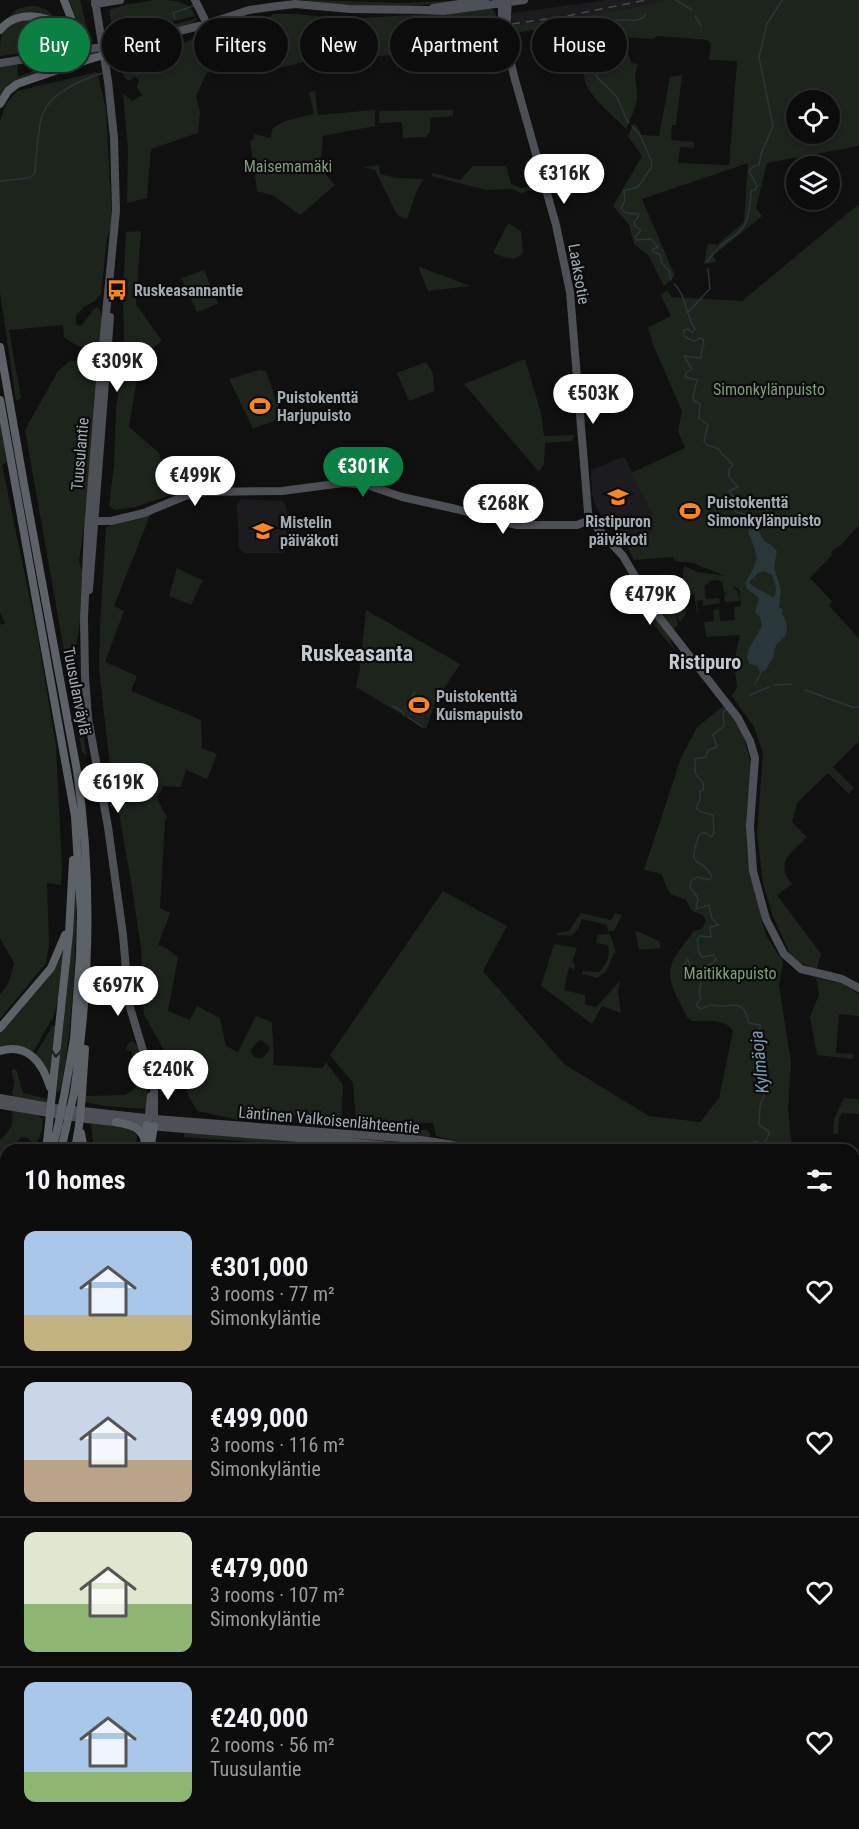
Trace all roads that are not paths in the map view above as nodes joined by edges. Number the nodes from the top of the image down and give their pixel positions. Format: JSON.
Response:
{"nodes":[{"id":1,"x":64,"y":0,"type":"edge"},
{"id":2,"x":120,"y":0,"type":"edge"},
{"id":3,"x":195,"y":0,"type":"edge"},
{"id":4,"x":485,"y":0,"type":"edge"},
{"id":5,"x":524,"y":0,"type":"edge"},
{"id":6,"x":95,"y":2,"type":"edge"},
{"id":7,"x":505,"y":2,"type":"edge"},
{"id":8,"x":49,"y":9,"type":"dead end"},
{"id":9,"x":13,"y":10,"type":"dead end"},
{"id":10,"x":426,"y":10,"type":"junction"},
{"id":11,"x":59,"y":18,"type":"edge"},
{"id":12,"x":72,"y":18,"type":"edge"},
{"id":13,"x":204,"y":18,"type":"edge"},
{"id":14,"x":225,"y":18,"type":"edge"},
{"id":15,"x":0,"y":30,"type":"edge"},
{"id":16,"x":102,"y":54,"type":"edge"},
{"id":17,"x":18,"y":60,"type":"edge"},
{"id":18,"x":1,"y":62,"type":"edge"},
{"id":19,"x":0,"y":104,"type":"edge"},
{"id":20,"x":0,"y":347,"type":"edge"},
{"id":21,"x":0,"y":400,"type":"edge"},
{"id":22,"x":93,"y":518,"type":"junction"},
{"id":23,"x":590,"y":520,"type":"junction"},
{"id":24,"x":69,"y":772,"type":"junction"},
{"id":25,"x":71,"y":912,"type":"junction"},
{"id":26,"x":859,"y":988,"type":"edge"},
{"id":27,"x":0,"y":1028,"type":"edge"},
{"id":28,"x":0,"y":1051,"type":"edge"},
{"id":29,"x":52,"y":1093,"type":"junction"},
{"id":30,"x":74,"y":1093,"type":"junction"},
{"id":31,"x":0,"y":1098,"type":"edge"},
{"id":32,"x":0,"y":1105,"type":"edge"},
{"id":33,"x":116,"y":1122,"type":"junction"},
{"id":34,"x":151,"y":1122,"type":"junction"},
{"id":35,"x":58,"y":1126,"type":"junction"},
{"id":36,"x":79,"y":1129,"type":"junction"},
{"id":37,"x":49,"y":1144,"type":"edge"},
{"id":38,"x":54,"y":1144,"type":"edge"},
{"id":39,"x":60,"y":1144,"type":"edge"},
{"id":40,"x":76,"y":1144,"type":"edge"},
{"id":41,"x":83,"y":1144,"type":"edge"},
{"id":42,"x":144,"y":1144,"type":"edge"},
{"id":43,"x":145,"y":1144,"type":"edge"},
{"id":44,"x":150,"y":1144,"type":"edge"},
{"id":45,"x":382,"y":1144,"type":"edge"}],
"edges":[{"from":1,"to":12,"type":"highway"},
{"from":2,"to":6,"type":"main road"},
{"from":3,"to":13,"type":"main road"},
{"from":4,"to":10,"type":"main road"},
{"from":5,"to":7,"type":"main road"},
{"from":6,"to":22,"type":"main road","name":"Tuusulantie"},
{"from":7,"to":10,"type":"main road"},
{"from":7,"to":23,"type":"main road","name":"Laaksotie"},
{"from":8,"to":11,"type":"highway"},
{"from":9,"to":15,"type":"highway"},
{"from":10,"to":14,"type":"main road"},
{"from":16,"to":19,"type":"highway","bridge":true},
{"from":17,"to":18,"type":"main road"},
{"from":20,"to":30,"type":"highway","name":"Tuusulanväylä"},
{"from":21,"to":24,"type":"highway","name":"Tuusulanväylä"},
{"from":22,"to":23,"type":"main road"},
{"from":22,"to":34,"type":"main road","name":"Tuusulantie"},
{"from":23,"to":26,"type":"main road"},
{"from":24,"to":25,"type":"highway"},
{"from":24,"to":30,"type":"highway","name":"Tuusulanväylä"},
{"from":25,"to":27,"type":"highway"},
{"from":25,"to":29,"type":"highway","one_way":true},
{"from":28,"to":29,"type":"highway"},
{"from":29,"to":35,"type":"highway","bridge":true},
{"from":30,"to":35,"type":"highway","name":"Tuusulanväylä","bridge":true},
{"from":30,"to":36,"type":"highway","bridge":true},
{"from":31,"to":34,"type":"main road","name":"Läntinen Valkoisenlähteentie"},
{"from":32,"to":33,"type":"main road","name":"Läntinen Valkoisenlähteentie"},
{"from":33,"to":34,"type":"main road","name":"Läntinen Valkoisenlähteentie"},
{"from":33,"to":42,"type":"highway"},
{"from":34,"to":43,"type":"highway"},
{"from":34,"to":44,"type":"highway"},
{"from":34,"to":45,"type":"main road","name":"Läntinen Valkoisenlähteentie"},
{"from":35,"to":37,"type":"highway"},
{"from":35,"to":38,"type":"highway","name":"Tuusulanväylä"},
{"from":35,"to":39,"type":"highway","name":"Tuusulanväylä"},
{"from":36,"to":40,"type":"highway"},
{"from":36,"to":41,"type":"highway"}]}
